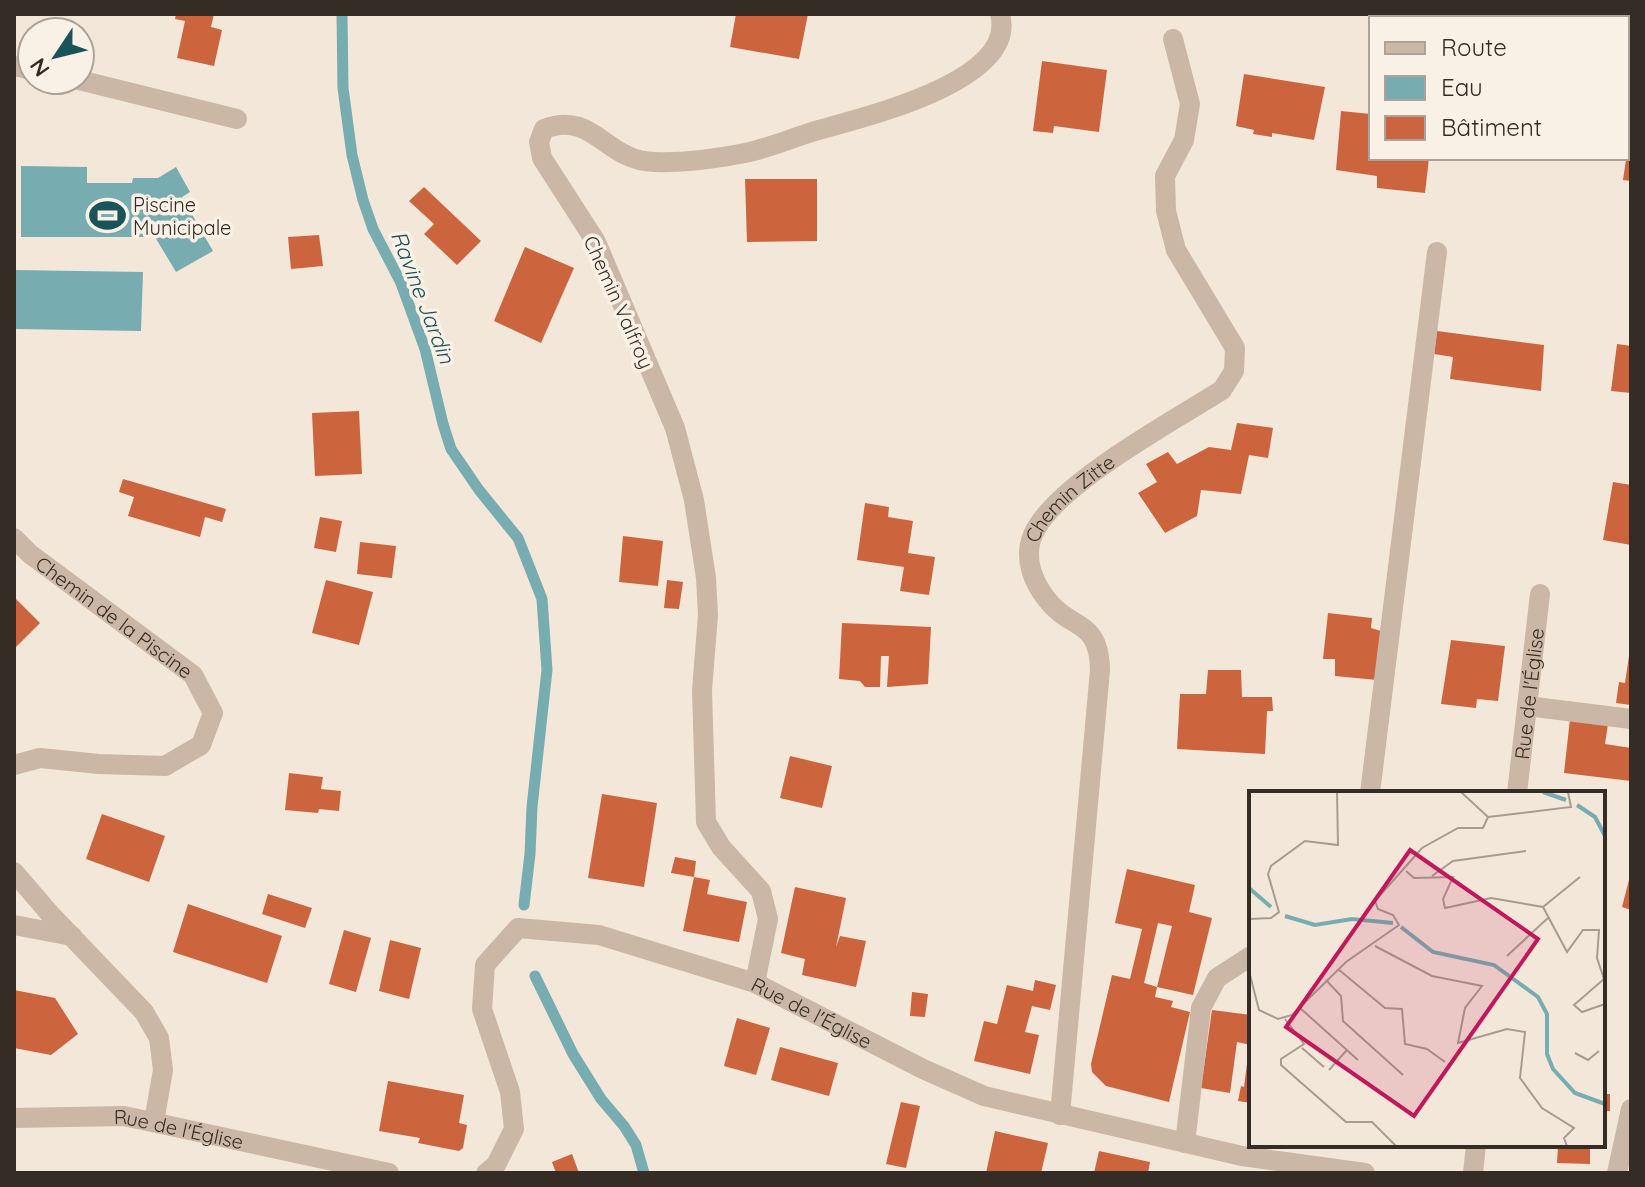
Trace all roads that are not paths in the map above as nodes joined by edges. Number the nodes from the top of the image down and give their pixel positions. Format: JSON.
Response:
{"nodes":[{"id":1,"x":1000,"y":14,"type":"edge"},
{"id":2,"x":1173,"y":39,"type":"dead end"},
{"id":3,"x":96,"y":84,"type":"edge"},
{"id":4,"x":237,"y":119,"type":"dead end"},
{"id":5,"x":1437,"y":252,"type":"dead end"},
{"id":6,"x":14,"y":538,"type":"edge"},
{"id":7,"x":1540,"y":594,"type":"dead end"},
{"id":8,"x":1527,"y":706,"type":"junction"},
{"id":9,"x":1631,"y":719,"type":"edge"},
{"id":10,"x":14,"y":765,"type":"edge"},
{"id":11,"x":1370,"y":791,"type":"edge"},
{"id":12,"x":1517,"y":791,"type":"edge"},
{"id":13,"x":14,"y":872,"type":"edge"},
{"id":14,"x":14,"y":925,"type":"edge"},
{"id":15,"x":72,"y":936,"type":"junction"},
{"id":16,"x":1249,"y":957,"type":"edge"},
{"id":17,"x":755,"y":983,"type":"junction"},
{"id":18,"x":1631,"y":1109,"type":"edge"},
{"id":19,"x":1060,"y":1115,"type":"junction"},
{"id":20,"x":14,"y":1118,"type":"edge"},
{"id":21,"x":154,"y":1122,"type":"junction"},
{"id":22,"x":1185,"y":1143,"type":"junction"},
{"id":23,"x":1476,"y":1147,"type":"edge"},
{"id":24,"x":389,"y":1173,"type":"edge"},
{"id":25,"x":486,"y":1173,"type":"edge"},
{"id":26,"x":1365,"y":1173,"type":"edge"},
{"id":27,"x":1473,"y":1173,"type":"edge"},
{"id":28,"x":1617,"y":1173,"type":"edge"}],
"edges":[{"from":1,"to":17,"type":"street","name":"Chemin Valfroy"},
{"from":2,"to":19,"type":"street","name":"Chemin Zitte"},
{"from":3,"to":4,"type":"street"},
{"from":5,"to":11,"type":"street"},
{"from":6,"to":10,"type":"street","name":"Chemin de la Piscine"},
{"from":7,"to":8,"type":"street","name":"Rue de l'Église"},
{"from":8,"to":9,"type":"street"},
{"from":8,"to":12,"type":"street","name":"Rue de l'Église"},
{"from":13,"to":15,"type":"street"},
{"from":14,"to":15,"type":"street"},
{"from":15,"to":21,"type":"street"},
{"from":16,"to":22,"type":"street"},
{"from":17,"to":19,"type":"street","name":"Rue de l'Église"},
{"from":17,"to":25,"type":"street","name":"Rue de l'Église"},
{"from":18,"to":28,"type":"street"},
{"from":19,"to":22,"type":"street","name":"Rue de l'Église"},
{"from":20,"to":21,"type":"street","name":"Rue de l'Église"},
{"from":21,"to":24,"type":"street","name":"Rue de l'Église"},
{"from":22,"to":26,"type":"street","name":"Rue de l'Église"},
{"from":23,"to":27,"type":"street"}]}
